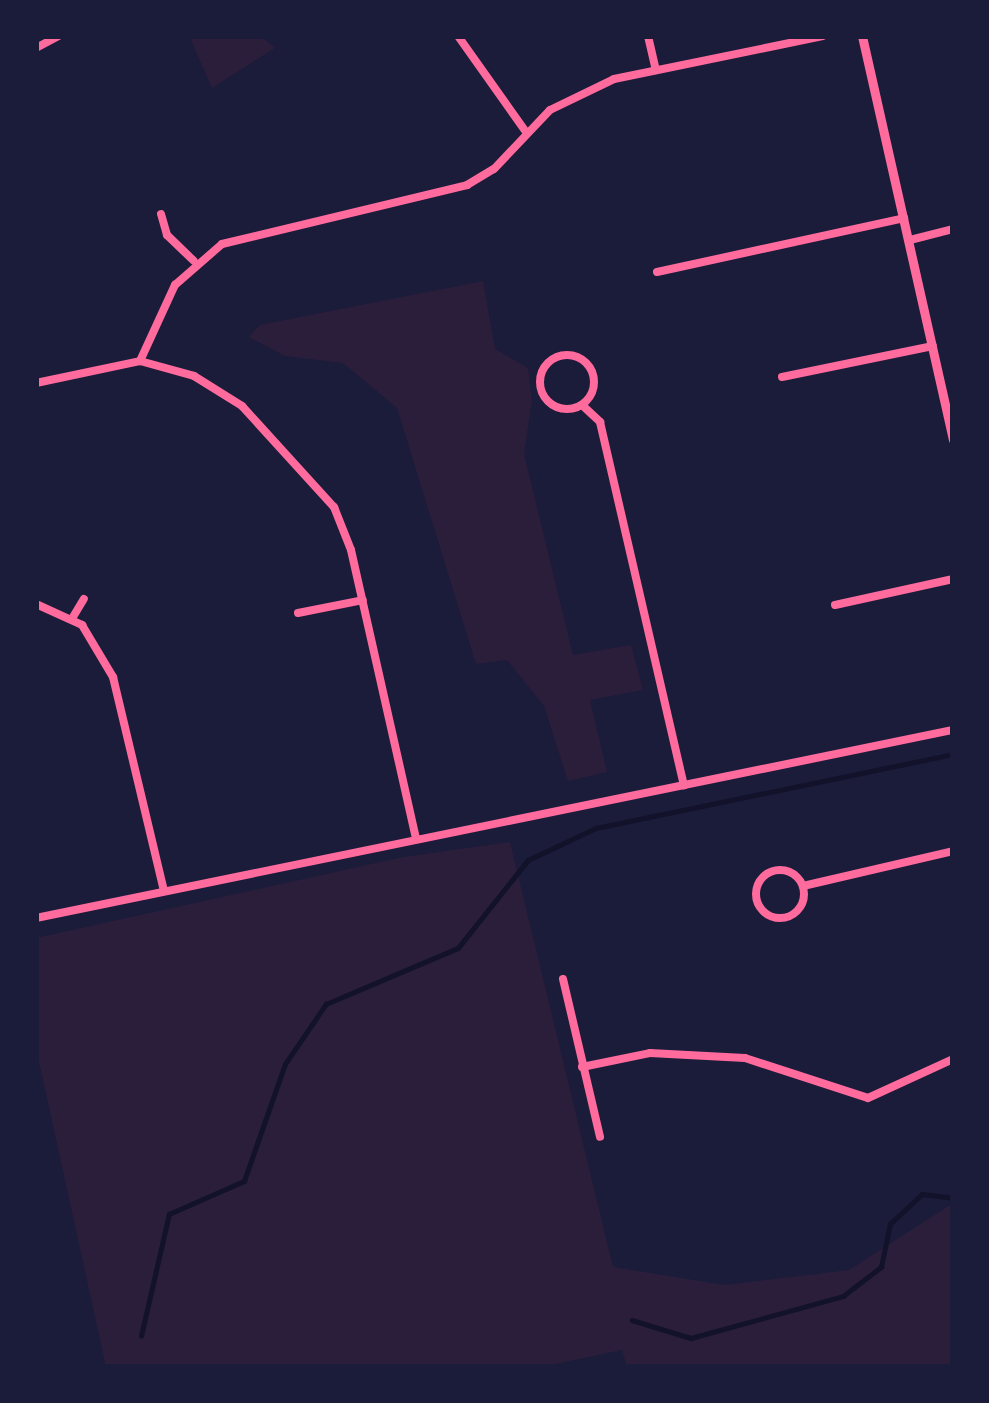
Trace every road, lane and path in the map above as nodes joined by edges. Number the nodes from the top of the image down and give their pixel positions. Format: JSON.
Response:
{"nodes":[{"id":1,"x":59,"y":36,"type":"edge"},
{"id":2,"x":458,"y":36,"type":"edge"},
{"id":3,"x":648,"y":36,"type":"edge"},
{"id":4,"x":823,"y":36,"type":"edge"},
{"id":5,"x":862,"y":36,"type":"edge"},
{"id":6,"x":37,"y":46,"type":"edge"},
{"id":7,"x":656,"y":70,"type":"junction"},
{"id":8,"x":526,"y":132,"type":"junction"},
{"id":9,"x":161,"y":214,"type":"dead end"},
{"id":10,"x":905,"y":218,"type":"junction"},
{"id":11,"x":953,"y":230,"type":"edge"},
{"id":12,"x":910,"y":240,"type":"junction"},
{"id":13,"x":194,"y":261,"type":"junction"},
{"id":14,"x":657,"y":272,"type":"dead end"},
{"id":15,"x":933,"y":346,"type":"junction"},
{"id":16,"x":140,"y":361,"type":"junction"},
{"id":17,"x":782,"y":377,"type":"dead end"},
{"id":18,"x":36,"y":383,"type":"edge"},
{"id":19,"x":582,"y":405,"type":"junction"},
{"id":20,"x":953,"y":440,"type":"edge"},
{"id":21,"x":953,"y":579,"type":"edge"},
{"id":22,"x":84,"y":599,"type":"dead end"},
{"id":23,"x":362,"y":600,"type":"junction"},
{"id":24,"x":36,"y":604,"type":"edge"},
{"id":25,"x":836,"y":605,"type":"dead end"},
{"id":26,"x":298,"y":613,"type":"dead end"},
{"id":27,"x":73,"y":617,"type":"junction"},
{"id":28,"x":953,"y":730,"type":"edge"},
{"id":29,"x":684,"y":785,"type":"junction"},
{"id":30,"x":416,"y":839,"type":"junction"},
{"id":31,"x":953,"y":851,"type":"edge"},
{"id":32,"x":803,"y":886,"type":"junction"},
{"id":33,"x":164,"y":891,"type":"junction"},
{"id":34,"x":36,"y":918,"type":"edge"},
{"id":35,"x":563,"y":979,"type":"dead end"},
{"id":36,"x":953,"y":1059,"type":"edge"},
{"id":37,"x":582,"y":1067,"type":"junction"},
{"id":38,"x":600,"y":1137,"type":"dead end"}],
"edges":[{"from":1,"to":6,"type":"street"},
{"from":2,"to":8,"type":"street"},
{"from":3,"to":7,"type":"street"},
{"from":4,"to":7,"type":"street"},
{"from":5,"to":10,"type":"street"},
{"from":7,"to":8,"type":"street"},
{"from":8,"to":13,"type":"street"},
{"from":9,"to":13,"type":"street"},
{"from":10,"to":12,"type":"street"},
{"from":10,"to":14,"type":"street"},
{"from":11,"to":12,"type":"street"},
{"from":12,"to":15,"type":"street"},
{"from":13,"to":16,"type":"street"},
{"from":15,"to":17,"type":"street"},
{"from":15,"to":20,"type":"street"},
{"from":16,"to":18,"type":"street"},
{"from":16,"to":23,"type":"street"},
{"from":19,"to":19,"type":"street"},
{"from":19,"to":29,"type":"street"},
{"from":21,"to":25,"type":"street"},
{"from":22,"to":27,"type":"street"},
{"from":23,"to":26,"type":"street"},
{"from":23,"to":30,"type":"street"},
{"from":24,"to":27,"type":"street"},
{"from":27,"to":33,"type":"street"},
{"from":28,"to":29,"type":"street"},
{"from":29,"to":30,"type":"street"},
{"from":30,"to":33,"type":"street"},
{"from":31,"to":32,"type":"street"},
{"from":32,"to":32,"type":"street"},
{"from":33,"to":34,"type":"street"},
{"from":35,"to":37,"type":"street"},
{"from":36,"to":37,"type":"street"},
{"from":37,"to":38,"type":"street"}]}
